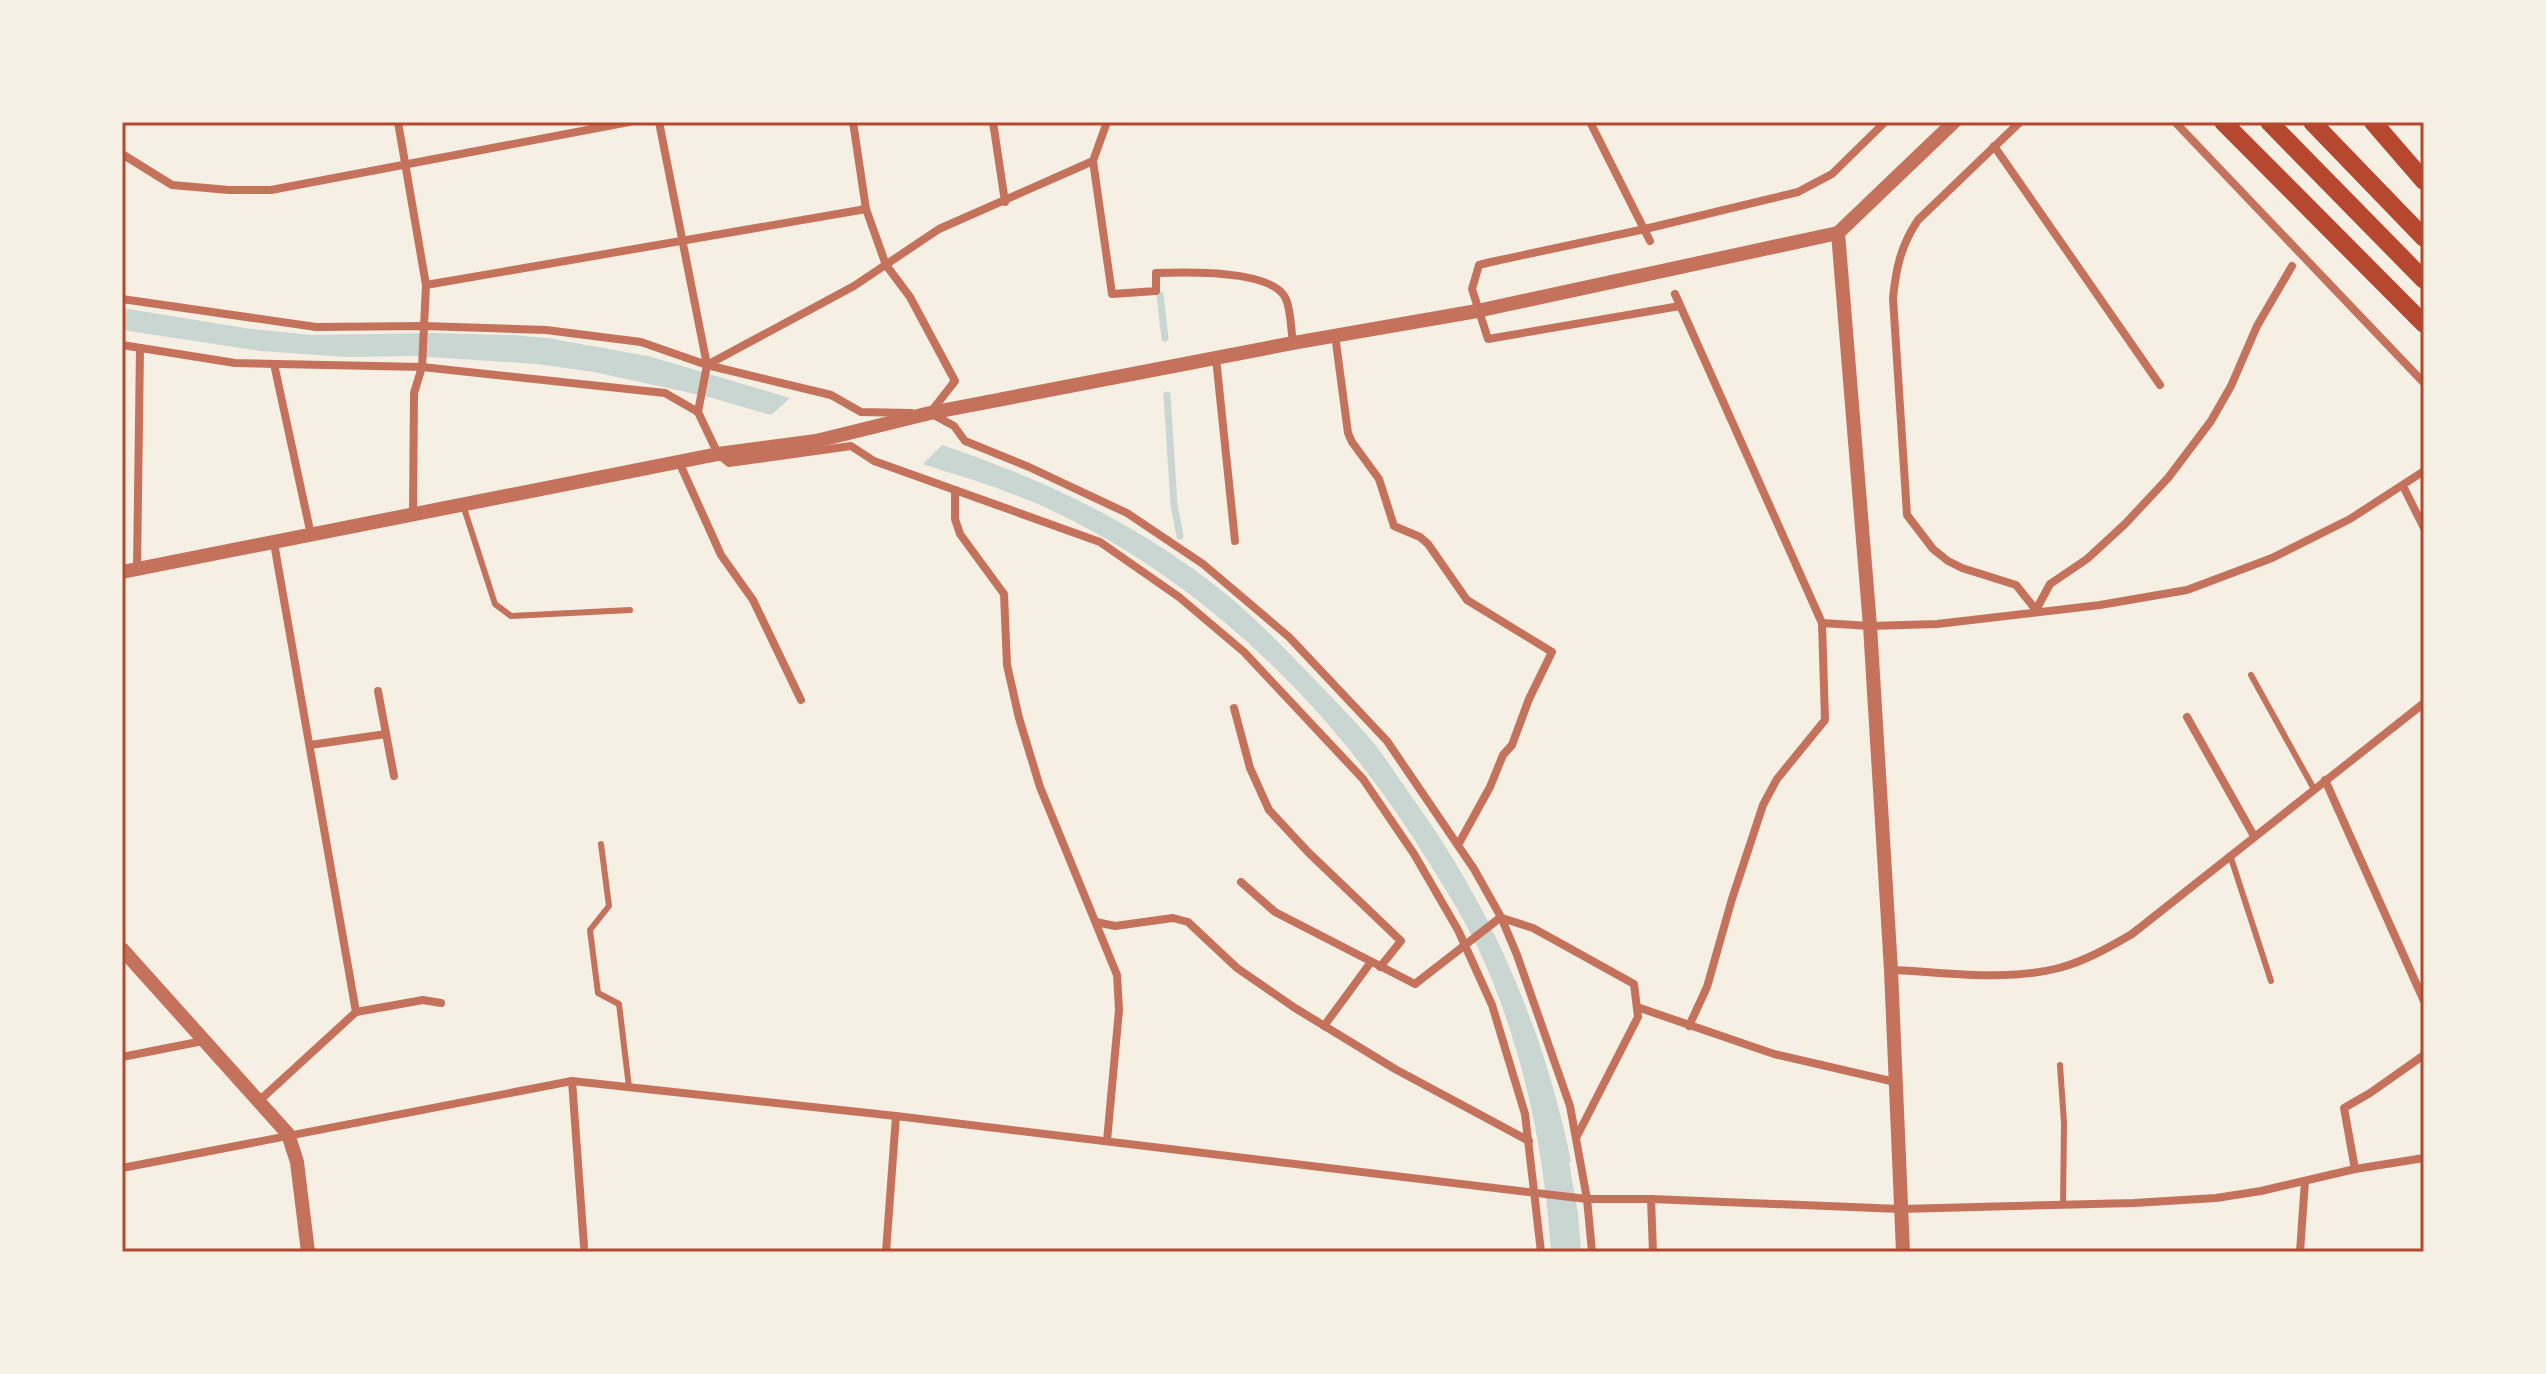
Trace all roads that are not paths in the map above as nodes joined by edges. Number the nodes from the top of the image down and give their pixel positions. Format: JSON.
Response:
{"nodes":[{"id":1,"x":398,"y":122,"type":"edge"},
{"id":2,"x":629,"y":122,"type":"edge"},
{"id":3,"x":659,"y":122,"type":"edge"},
{"id":4,"x":853,"y":122,"type":"edge"},
{"id":5,"x":993,"y":122,"type":"edge"},
{"id":6,"x":1107,"y":122,"type":"edge"},
{"id":7,"x":1590,"y":122,"type":"edge"},
{"id":8,"x":1885,"y":122,"type":"edge"},
{"id":9,"x":1954,"y":122,"type":"edge"},
{"id":10,"x":2020,"y":122,"type":"edge"},
{"id":11,"x":2175,"y":122,"type":"edge"},
{"id":12,"x":2223,"y":122,"type":"edge"},
{"id":13,"x":2269,"y":122,"type":"edge"},
{"id":14,"x":2312,"y":122,"type":"edge"},
{"id":15,"x":2373,"y":122,"type":"edge"},
{"id":16,"x":1994,"y":146,"type":"junction"},
{"id":17,"x":122,"y":154,"type":"edge"},
{"id":18,"x":1093,"y":161,"type":"junction"},
{"id":19,"x":407,"y":163,"type":"junction"},
{"id":20,"x":2424,"y":181,"type":"edge"},
{"id":21,"x":1005,"y":202,"type":"junction"},
{"id":22,"x":866,"y":209,"type":"junction"},
{"id":23,"x":1645,"y":229,"type":"junction"},
{"id":24,"x":1838,"y":233,"type":"junction"},
{"id":25,"x":2424,"y":238,"type":"edge"},
{"id":26,"x":1650,"y":241,"type":"dead end"},
{"id":27,"x":683,"y":242,"type":"junction"},
{"id":28,"x":886,"y":265,"type":"junction"},
{"id":29,"x":2292,"y":266,"type":"dead end"},
{"id":30,"x":2424,"y":280,"type":"edge"},
{"id":31,"x":426,"y":285,"type":"junction"},
{"id":32,"x":1675,"y":294,"type":"dead end"},
{"id":33,"x":122,"y":299,"type":"edge"},
{"id":34,"x":1680,"y":306,"type":"junction"},
{"id":35,"x":1477,"y":311,"type":"junction"},
{"id":36,"x":2424,"y":324,"type":"edge"},
{"id":37,"x":424,"y":326,"type":"junction"},
{"id":38,"x":1335,"y":335,"type":"junction"},
{"id":39,"x":1293,"y":343,"type":"junction"},
{"id":40,"x":122,"y":345,"type":"edge"},
{"id":41,"x":140,"y":348,"type":"junction"},
{"id":42,"x":1216,"y":358,"type":"junction"},
{"id":43,"x":274,"y":364,"type":"junction"},
{"id":44,"x":422,"y":367,"type":"junction"},
{"id":45,"x":706,"y":368,"type":"junction"},
{"id":46,"x":2424,"y":383,"type":"edge"},
{"id":47,"x":2160,"y":385,"type":"dead end"},
{"id":48,"x":698,"y":412,"type":"junction"},
{"id":49,"x":930,"y":413,"type":"junction"},
{"id":50,"x":718,"y":454,"type":"junction"},
{"id":51,"x":679,"y":462,"type":"junction"},
{"id":52,"x":2424,"y":471,"type":"edge"},
{"id":53,"x":2403,"y":486,"type":"junction"},
{"id":54,"x":955,"y":490,"type":"junction"},
{"id":55,"x":463,"y":505,"type":"junction"},
{"id":56,"x":413,"y":516,"type":"junction"},
{"id":57,"x":2424,"y":528,"type":"edge"},
{"id":58,"x":311,"y":536,"type":"junction"},
{"id":59,"x":1235,"y":541,"type":"dead end"},
{"id":60,"x":274,"y":543,"type":"junction"},
{"id":61,"x":129,"y":571,"type":"edge"},
{"id":62,"x":630,"y":610,"type":"dead end"},
{"id":63,"x":2036,"y":610,"type":"junction"},
{"id":64,"x":1822,"y":623,"type":"junction"},
{"id":65,"x":1870,"y":626,"type":"junction"},
{"id":66,"x":2251,"y":675,"type":"dead end"},
{"id":67,"x":378,"y":691,"type":"dead end"},
{"id":68,"x":801,"y":700,"type":"dead end"},
{"id":69,"x":2424,"y":703,"type":"edge"},
{"id":70,"x":1234,"y":708,"type":"dead end"},
{"id":71,"x":2187,"y":717,"type":"dead end"},
{"id":72,"x":386,"y":734,"type":"junction"},
{"id":73,"x":310,"y":745,"type":"junction"},
{"id":74,"x":394,"y":776,"type":"dead end"},
{"id":75,"x":2325,"y":780,"type":"junction"},
{"id":76,"x":2314,"y":789,"type":"junction"},
{"id":77,"x":2254,"y":836,"type":"junction"},
{"id":78,"x":601,"y":844,"type":"dead end"},
{"id":79,"x":1458,"y":845,"type":"junction"},
{"id":80,"x":2230,"y":855,"type":"junction"},
{"id":81,"x":1241,"y":882,"type":"dead end"},
{"id":82,"x":1498,"y":920,"type":"junction"},
{"id":83,"x":1096,"y":922,"type":"junction"},
{"id":84,"x":1468,"y":942,"type":"junction"},
{"id":85,"x":122,"y":949,"type":"edge"},
{"id":86,"x":1371,"y":962,"type":"junction"},
{"id":87,"x":1380,"y":967,"type":"junction"},
{"id":88,"x":1891,"y":970,"type":"junction"},
{"id":89,"x":2271,"y":981,"type":"dead end"},
{"id":90,"x":2424,"y":1001,"type":"edge"},
{"id":91,"x":441,"y":1003,"type":"dead end"},
{"id":92,"x":1637,"y":1007,"type":"junction"},
{"id":93,"x":356,"y":1012,"type":"junction"},
{"id":94,"x":1324,"y":1026,"type":"junction"},
{"id":95,"x":1689,"y":1026,"type":"junction"},
{"id":96,"x":203,"y":1041,"type":"junction"},
{"id":97,"x":2424,"y":1055,"type":"edge"},
{"id":98,"x":122,"y":1057,"type":"edge"},
{"id":99,"x":2060,"y":1065,"type":"dead end"},
{"id":100,"x":572,"y":1081,"type":"junction"},
{"id":101,"x":1895,"y":1082,"type":"junction"},
{"id":102,"x":629,"y":1087,"type":"junction"},
{"id":103,"x":260,"y":1100,"type":"junction"},
{"id":104,"x":896,"y":1116,"type":"junction"},
{"id":105,"x":288,"y":1134,"type":"junction"},
{"id":106,"x":1576,"y":1139,"type":"junction"},
{"id":107,"x":1107,"y":1141,"type":"junction"},
{"id":108,"x":1529,"y":1141,"type":"junction"},
{"id":109,"x":2424,"y":1158,"type":"edge"},
{"id":110,"x":122,"y":1168,"type":"edge"},
{"id":111,"x":2355,"y":1169,"type":"junction"},
{"id":112,"x":2305,"y":1181,"type":"junction"},
{"id":113,"x":1536,"y":1194,"type":"junction"},
{"id":114,"x":1587,"y":1199,"type":"junction"},
{"id":115,"x":1651,"y":1199,"type":"junction"},
{"id":116,"x":2063,"y":1205,"type":"junction"},
{"id":117,"x":1900,"y":1209,"type":"junction"},
{"id":118,"x":584,"y":1246,"type":"dead end"},
{"id":119,"x":308,"y":1252,"type":"edge"},
{"id":120,"x":886,"y":1252,"type":"edge"},
{"id":121,"x":1541,"y":1252,"type":"edge"},
{"id":122,"x":1592,"y":1252,"type":"edge"},
{"id":123,"x":1653,"y":1252,"type":"edge"},
{"id":124,"x":1903,"y":1252,"type":"edge"},
{"id":125,"x":2300,"y":1252,"type":"edge"}],
"edges":[{"from":1,"to":19,"type":"street"},
{"from":2,"to":19,"type":"street"},
{"from":3,"to":27,"type":"street"},
{"from":4,"to":22,"type":"street"},
{"from":5,"to":21,"type":"street"},
{"from":6,"to":18,"type":"street"},
{"from":7,"to":23,"type":"street"},
{"from":8,"to":23,"type":"street"},
{"from":9,"to":24,"type":"street"},
{"from":10,"to":16,"type":"street"},
{"from":11,"to":46,"type":"street"},
{"from":12,"to":36,"type":"main road"},
{"from":13,"to":30,"type":"main road"},
{"from":14,"to":25,"type":"main road"},
{"from":15,"to":20,"type":"main road"},
{"from":16,"to":47,"type":"street"},
{"from":16,"to":63,"type":"street"},
{"from":17,"to":19,"type":"street"},
{"from":18,"to":21,"type":"street"},
{"from":18,"to":39,"type":"street"},
{"from":19,"to":31,"type":"street"},
{"from":21,"to":28,"type":"street"},
{"from":22,"to":27,"type":"street"},
{"from":22,"to":28,"type":"street"},
{"from":23,"to":26,"type":"street"},
{"from":23,"to":35,"type":"street"},
{"from":24,"to":35,"type":"street"},
{"from":24,"to":65,"type":"street"},
{"from":27,"to":31,"type":"street"},
{"from":27,"to":45,"type":"street"},
{"from":28,"to":45,"type":"street"},
{"from":28,"to":49,"type":"street"},
{"from":29,"to":63,"type":"street"},
{"from":31,"to":37,"type":"street"},
{"from":32,"to":34,"type":"street"},
{"from":33,"to":37,"type":"street"},
{"from":34,"to":35,"type":"street"},
{"from":34,"to":64,"type":"street"},
{"from":35,"to":38,"type":"street"},
{"from":37,"to":44,"type":"street"},
{"from":37,"to":45,"type":"street"},
{"from":38,"to":39,"type":"street"},
{"from":38,"to":79,"type":"street"},
{"from":39,"to":42,"type":"street"},
{"from":40,"to":41,"type":"street"},
{"from":41,"to":43,"type":"street"},
{"from":41,"to":61,"type":"street"},
{"from":42,"to":49,"type":"street"},
{"from":42,"to":59,"type":"street"},
{"from":43,"to":44,"type":"street"},
{"from":43,"to":58,"type":"street"},
{"from":44,"to":48,"type":"street"},
{"from":44,"to":56,"type":"street"},
{"from":45,"to":48,"type":"street"},
{"from":45,"to":49,"type":"street"},
{"from":48,"to":50,"type":"street"},
{"from":49,"to":50,"type":"street"},
{"from":49,"to":79,"type":"street"},
{"from":50,"to":51,"type":"street"},
{"from":50,"to":54,"type":"street"},
{"from":51,"to":55,"type":"street"},
{"from":51,"to":68,"type":"street"},
{"from":52,"to":53,"type":"street"},
{"from":53,"to":57,"type":"street"},
{"from":53,"to":63,"type":"street"},
{"from":54,"to":83,"type":"street"},
{"from":54,"to":84,"type":"street"},
{"from":55,"to":56,"type":"street"},
{"from":55,"to":62,"type":"lane"},
{"from":56,"to":58,"type":"street"},
{"from":58,"to":60,"type":"street"},
{"from":60,"to":61,"type":"street"},
{"from":60,"to":73,"type":"street"},
{"from":63,"to":65,"type":"street"},
{"from":64,"to":65,"type":"street"},
{"from":64,"to":95,"type":"street"},
{"from":65,"to":88,"type":"street"},
{"from":66,"to":76,"type":"lane"},
{"from":67,"to":72,"type":"street"},
{"from":69,"to":75,"type":"street"},
{"from":70,"to":87,"type":"street"},
{"from":71,"to":77,"type":"street"},
{"from":72,"to":73,"type":"street"},
{"from":72,"to":74,"type":"street"},
{"from":73,"to":93,"type":"street"},
{"from":75,"to":76,"type":"street"},
{"from":75,"to":90,"type":"street"},
{"from":76,"to":77,"type":"street"},
{"from":77,"to":80,"type":"street"},
{"from":78,"to":102,"type":"lane"},
{"from":79,"to":82,"type":"street"},
{"from":80,"to":88,"type":"street"},
{"from":80,"to":89,"type":"lane"},
{"from":81,"to":86,"type":"street"},
{"from":82,"to":84,"type":"street"},
{"from":82,"to":92,"type":"street"},
{"from":82,"to":106,"type":"street"},
{"from":83,"to":94,"type":"street"},
{"from":83,"to":107,"type":"street"},
{"from":84,"to":87,"type":"street"},
{"from":84,"to":108,"type":"street"},
{"from":85,"to":96,"type":"street"},
{"from":86,"to":87,"type":"street"},
{"from":86,"to":94,"type":"street"},
{"from":88,"to":101,"type":"street"},
{"from":91,"to":93,"type":"street"},
{"from":92,"to":95,"type":"street"},
{"from":92,"to":106,"type":"street"},
{"from":93,"to":103,"type":"street"},
{"from":94,"to":108,"type":"street"},
{"from":95,"to":101,"type":"street"},
{"from":96,"to":98,"type":"street"},
{"from":96,"to":103,"type":"street"},
{"from":97,"to":111,"type":"street"},
{"from":99,"to":116,"type":"lane"},
{"from":100,"to":102,"type":"street"},
{"from":100,"to":105,"type":"street"},
{"from":100,"to":118,"type":"street"},
{"from":101,"to":117,"type":"street"},
{"from":102,"to":104,"type":"street"},
{"from":103,"to":105,"type":"street"},
{"from":104,"to":107,"type":"street"},
{"from":104,"to":120,"type":"street"},
{"from":105,"to":110,"type":"street"},
{"from":105,"to":119,"type":"street"},
{"from":106,"to":114,"type":"street"},
{"from":107,"to":113,"type":"street"},
{"from":108,"to":113,"type":"street"},
{"from":109,"to":111,"type":"street"},
{"from":111,"to":112,"type":"street"},
{"from":112,"to":116,"type":"street"},
{"from":112,"to":125,"type":"street"},
{"from":113,"to":114,"type":"street"},
{"from":113,"to":121,"type":"street"},
{"from":114,"to":115,"type":"street"},
{"from":114,"to":122,"type":"street"},
{"from":115,"to":117,"type":"street"},
{"from":115,"to":123,"type":"street"},
{"from":116,"to":117,"type":"street"},
{"from":117,"to":124,"type":"street"}]}
